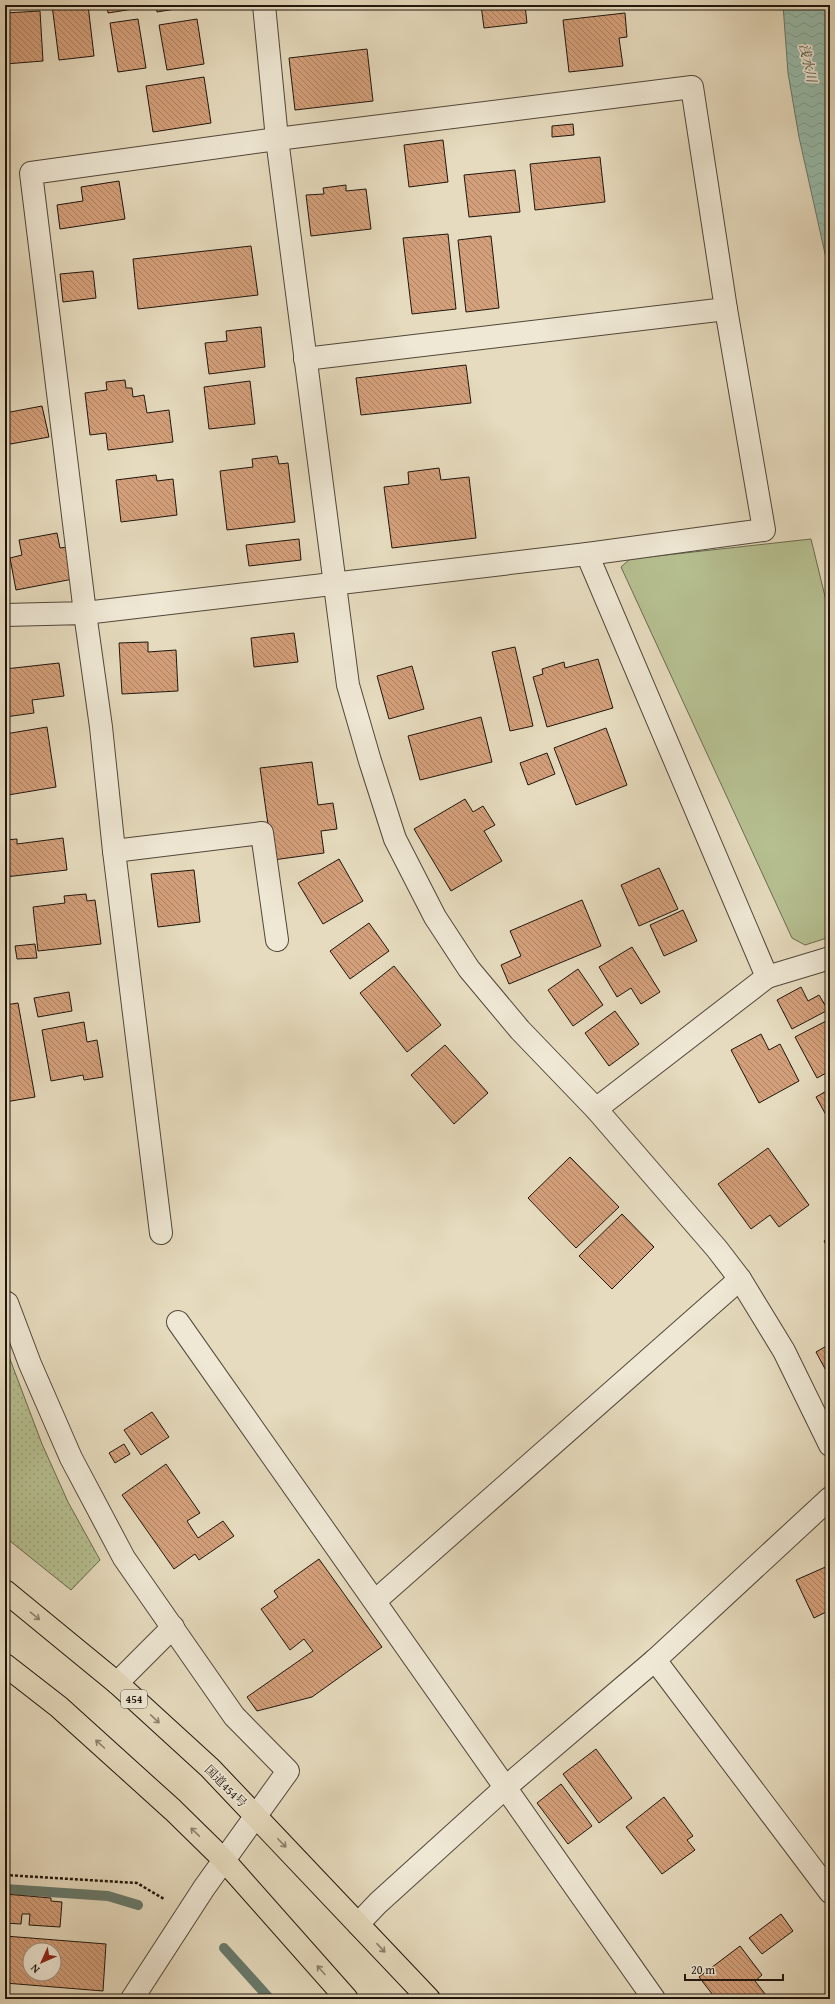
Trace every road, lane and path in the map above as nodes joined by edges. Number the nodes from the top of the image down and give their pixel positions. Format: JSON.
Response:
{"nodes":[{"id":1,"x":264,"y":5,"type":"edge"},
{"id":2,"x":277,"y":138,"type":"junction"},
{"id":3,"x":726,"y":309,"type":"junction"},
{"id":4,"x":305,"y":359,"type":"junction"},
{"id":5,"x":587,"y":554,"type":"junction"},
{"id":6,"x":334,"y":583,"type":"junction"},
{"id":7,"x":85,"y":613,"type":"junction"},
{"id":8,"x":5,"y":615,"type":"edge"},
{"id":9,"x":114,"y":851,"type":"junction"},
{"id":10,"x":277,"y":940,"type":"dead end"},
{"id":11,"x":830,"y":958,"type":"edge"},
{"id":12,"x":766,"y":978,"type":"junction"},
{"id":13,"x":596,"y":1108,"type":"junction"},
{"id":14,"x":161,"y":1233,"type":"dead end"},
{"id":15,"x":740,"y":1279,"type":"junction"},
{"id":16,"x":5,"y":1302,"type":"edge"},
{"id":17,"x":178,"y":1322,"type":"dead end"},
{"id":18,"x":830,"y":1445,"type":"edge"},
{"id":19,"x":830,"y":1498,"type":"edge"},
{"id":20,"x":5,"y":1591,"type":"edge"},
{"id":21,"x":375,"y":1601,"type":"junction"},
{"id":22,"x":173,"y":1627,"type":"junction"},
{"id":23,"x":655,"y":1660,"type":"junction"},
{"id":24,"x":5,"y":1665,"type":"edge"},
{"id":25,"x":117,"y":1683,"type":"junction"},
{"id":26,"x":506,"y":1787,"type":"junction"},
{"id":27,"x":255,"y":1815,"type":"junction"},
{"id":28,"x":223,"y":1859,"type":"junction"},
{"id":29,"x":5,"y":1875,"type":"edge"},
{"id":30,"x":830,"y":1892,"type":"edge"},
{"id":31,"x":188,"y":1913,"type":"junction"},
{"id":32,"x":358,"y":1924,"type":"junction"},
{"id":33,"x":132,"y":1999,"type":"edge"},
{"id":34,"x":347,"y":1999,"type":"edge"},
{"id":35,"x":429,"y":1999,"type":"edge"},
{"id":36,"x":654,"y":1999,"type":"edge"}],
"edges":[{"from":1,"to":2,"type":"street"},
{"from":2,"to":3,"type":"street"},
{"from":2,"to":4,"type":"street"},
{"from":2,"to":7,"type":"street"},
{"from":3,"to":4,"type":"street"},
{"from":3,"to":5,"type":"street"},
{"from":4,"to":6,"type":"street"},
{"from":5,"to":6,"type":"street"},
{"from":5,"to":12,"type":"street"},
{"from":6,"to":7,"type":"street"},
{"from":6,"to":13,"type":"street"},
{"from":7,"to":8,"type":"street"},
{"from":7,"to":9,"type":"street"},
{"from":9,"to":10,"type":"street"},
{"from":9,"to":14,"type":"street"},
{"from":11,"to":12,"type":"street"},
{"from":12,"to":13,"type":"street"},
{"from":13,"to":15,"type":"street"},
{"from":15,"to":18,"type":"street"},
{"from":15,"to":21,"type":"street"},
{"from":16,"to":22,"type":"street"},
{"from":17,"to":21,"type":"street"},
{"from":19,"to":23,"type":"street"},
{"from":20,"to":25,"type":"highway","name":"国道454号","number":"454","one_way":true},
{"from":21,"to":26,"type":"street"},
{"from":22,"to":25,"type":"street"},
{"from":22,"to":27,"type":"street"},
{"from":23,"to":26,"type":"street"},
{"from":23,"to":30,"type":"street"},
{"from":28,"to":24,"type":"highway","one_way":true},
{"from":25,"to":27,"type":"highway","name":"国道454号","number":"454","one_way":true},
{"from":26,"to":32,"type":"street"},
{"from":26,"to":36,"type":"street"},
{"from":27,"to":28,"type":"street"},
{"from":27,"to":32,"type":"highway","name":"国道454号","number":"454","one_way":true},
{"from":28,"to":31,"type":"street"},
{"from":34,"to":28,"type":"highway","one_way":true},
{"from":29,"to":31,"type":"path"},
{"from":31,"to":33,"type":"street"},
{"from":32,"to":35,"type":"highway","name":"国道454号","number":"454","one_way":true}]}
